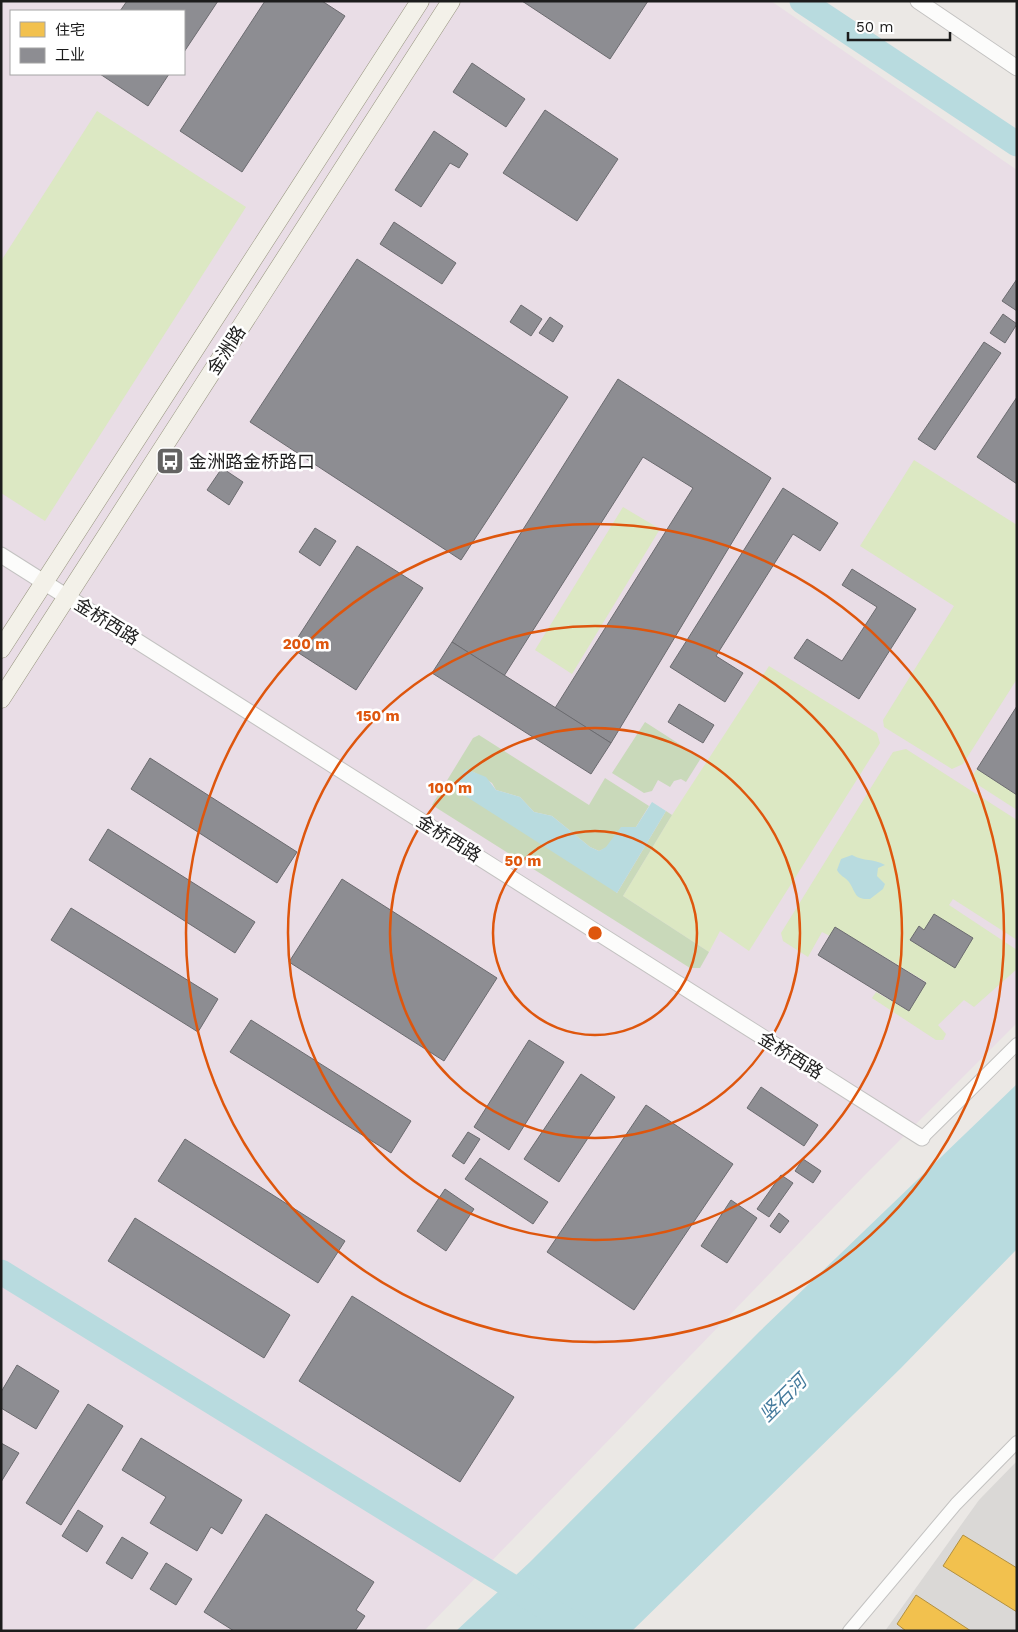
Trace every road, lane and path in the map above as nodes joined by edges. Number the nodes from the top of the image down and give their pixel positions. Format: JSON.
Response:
{"nodes":[{"id":1,"x":420,"y":1,"type":"edge"},
{"id":2,"x":451,"y":1,"type":"edge"},
{"id":3,"x":918,"y":1,"type":"edge"},
{"id":4,"x":1017,"y":68,"type":"edge"},
{"id":5,"x":1,"y":554,"type":"edge"},
{"id":6,"x":45,"y":582,"type":"junction"},
{"id":7,"x":67,"y":596,"type":"junction"},
{"id":8,"x":1,"y":649,"type":"edge"},
{"id":9,"x":1,"y":699,"type":"edge"},
{"id":10,"x":1017,"y":1044,"type":"edge"},
{"id":11,"x":922,"y":1138,"type":"joint"},
{"id":12,"x":1017,"y":1442,"type":"edge"},
{"id":13,"x":849,"y":1631,"type":"edge"}],
"edges":[{"from":1,"to":6,"type":"main road","name":"金洲路"},
{"from":2,"to":7,"type":"main road","name":"金洲路"},
{"from":3,"to":4,"type":"street"},
{"from":5,"to":6,"type":"street","name":"金桥西路"},
{"from":6,"to":7,"type":"street","name":"金桥西路"},
{"from":6,"to":8,"type":"main road","name":"金洲路"},
{"from":7,"to":9,"type":"main road","name":"金洲路"},
{"from":7,"to":11,"type":"street","name":"金桥西路"},
{"from":10,"to":11,"type":"street"},
{"from":12,"to":13,"type":"street"}]}
